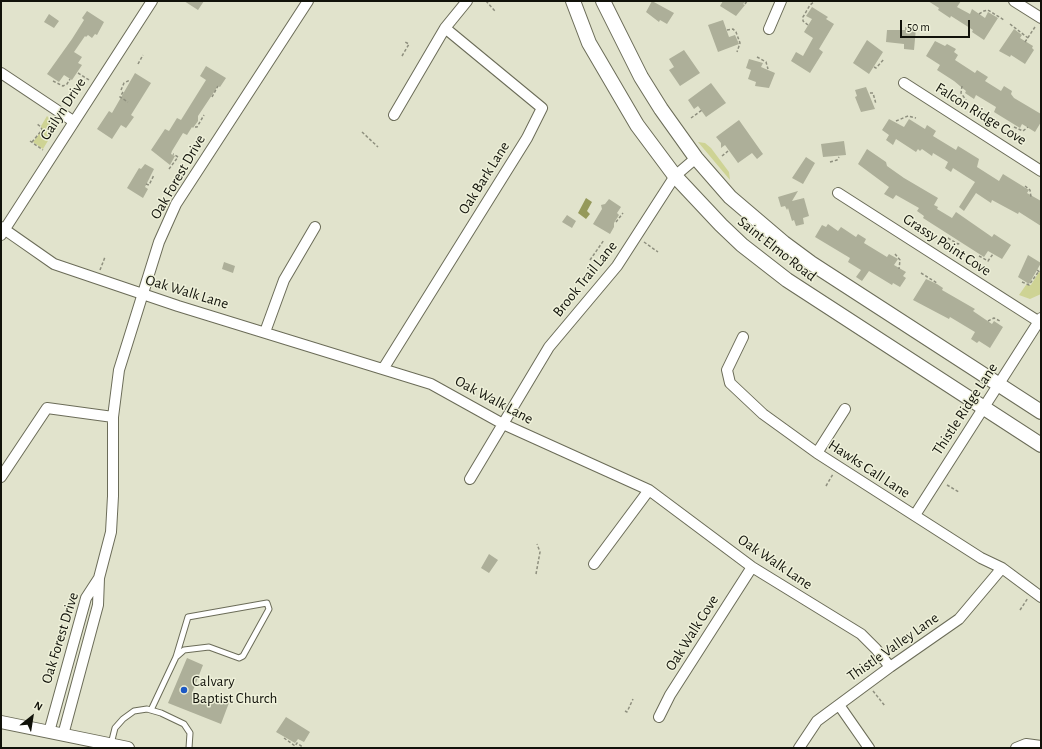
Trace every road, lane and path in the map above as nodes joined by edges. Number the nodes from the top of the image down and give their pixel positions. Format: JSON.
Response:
{"nodes":[{"id":1,"x":152,"y":1,"type":"edge"},
{"id":2,"x":308,"y":1,"type":"edge"},
{"id":3,"x":466,"y":1,"type":"edge"},
{"id":4,"x":486,"y":1,"type":"edge"},
{"id":5,"x":573,"y":1,"type":"edge"},
{"id":6,"x":603,"y":1,"type":"edge"},
{"id":7,"x":747,"y":1,"type":"edge"},
{"id":8,"x":781,"y":1,"type":"edge"},
{"id":9,"x":815,"y":1,"type":"edge"},
{"id":10,"x":1014,"y":1,"type":"edge"},
{"id":11,"x":744,"y":4,"type":"dead end"},
{"id":12,"x":495,"y":11,"type":"dead end"},
{"id":13,"x":979,"y":14,"type":"dead end"},
{"id":14,"x":1004,"y":20,"type":"dead end"},
{"id":15,"x":1038,"y":22,"type":"edge"},
{"id":16,"x":1010,"y":24,"type":"dead end"},
{"id":17,"x":808,"y":25,"type":"dead end"},
{"id":18,"x":445,"y":28,"type":"junction"},
{"id":19,"x":769,"y":29,"type":"dead end"},
{"id":20,"x":727,"y":30,"type":"dead end"},
{"id":21,"x":1028,"y":38,"type":"junction"},
{"id":22,"x":405,"y":42,"type":"dead end"},
{"id":23,"x":1025,"y":42,"type":"dead end"},
{"id":24,"x":737,"y":52,"type":"dead end"},
{"id":25,"x":143,"y":55,"type":"dead end"},
{"id":26,"x":402,"y":56,"type":"dead end"},
{"id":27,"x":757,"y":58,"type":"dead end"},
{"id":28,"x":884,"y":59,"type":"dead end"},
{"id":29,"x":138,"y":64,"type":"dead end"},
{"id":30,"x":874,"y":67,"type":"dead end"},
{"id":31,"x":768,"y":69,"type":"dead end"},
{"id":32,"x":1,"y":73,"type":"edge"},
{"id":33,"x":78,"y":73,"type":"dead end"},
{"id":34,"x":70,"y":79,"type":"dead end"},
{"id":35,"x":88,"y":80,"type":"dead end"},
{"id":36,"x":130,"y":80,"type":"dead end"},
{"id":37,"x":53,"y":81,"type":"dead end"},
{"id":38,"x":904,"y":83,"type":"dead end"},
{"id":39,"x":218,"y":86,"type":"dead end"},
{"id":40,"x":962,"y":86,"type":"dead end"},
{"id":41,"x":870,"y":93,"type":"dead end"},
{"id":42,"x":212,"y":97,"type":"dead end"},
{"id":43,"x":966,"y":100,"type":"dead end"},
{"id":44,"x":128,"y":102,"type":"dead end"},
{"id":45,"x":876,"y":104,"type":"dead end"},
{"id":46,"x":702,"y":110,"type":"dead end"},
{"id":47,"x":394,"y":115,"type":"dead end"},
{"id":48,"x":204,"y":116,"type":"dead end"},
{"id":49,"x":691,"y":118,"type":"dead end"},
{"id":50,"x":916,"y":118,"type":"dead end"},
{"id":51,"x":73,"y":121,"type":"junction"},
{"id":52,"x":896,"y":121,"type":"dead end"},
{"id":53,"x":37,"y":124,"type":"dead end"},
{"id":54,"x":195,"y":127,"type":"dead end"},
{"id":55,"x":1014,"y":127,"type":"dead end"},
{"id":56,"x":1028,"y":127,"type":"dead end"},
{"id":57,"x":362,"y":132,"type":"dead end"},
{"id":58,"x":378,"y":147,"type":"dead end"},
{"id":59,"x":43,"y":150,"type":"dead end"},
{"id":60,"x":728,"y":151,"type":"dead end"},
{"id":61,"x":173,"y":154,"type":"dead end"},
{"id":62,"x":722,"y":156,"type":"dead end"},
{"id":63,"x":839,"y":157,"type":"dead end"},
{"id":64,"x":696,"y":158,"type":"junction"},
{"id":65,"x":830,"y":162,"type":"dead end"},
{"id":66,"x":169,"y":170,"type":"dead end"},
{"id":67,"x":1041,"y":171,"type":"edge"},
{"id":68,"x":154,"y":175,"type":"dead end"},
{"id":69,"x":675,"y":176,"type":"junction"},
{"id":70,"x":146,"y":184,"type":"dead end"},
{"id":71,"x":1025,"y":186,"type":"dead end"},
{"id":72,"x":838,"y":193,"type":"dead end"},
{"id":73,"x":1032,"y":197,"type":"dead end"},
{"id":74,"x":623,"y":213,"type":"dead end"},
{"id":75,"x":616,"y":222,"type":"dead end"},
{"id":76,"x":315,"y":227,"type":"dead end"},
{"id":77,"x":2,"y":230,"type":"edge"},
{"id":78,"x":948,"y":238,"type":"dead end"},
{"id":79,"x":604,"y":240,"type":"dead end"},
{"id":80,"x":642,"y":240,"type":"dead end"},
{"id":81,"x":961,"y":243,"type":"dead end"},
{"id":82,"x":658,"y":252,"type":"dead end"},
{"id":83,"x":895,"y":254,"type":"dead end"},
{"id":84,"x":993,"y":254,"type":"dead end"},
{"id":85,"x":979,"y":256,"type":"dead end"},
{"id":86,"x":104,"y":257,"type":"dead end"},
{"id":87,"x":590,"y":260,"type":"dead end"},
{"id":88,"x":899,"y":268,"type":"dead end"},
{"id":89,"x":100,"y":270,"type":"dead end"},
{"id":90,"x":1039,"y":271,"type":"edge"},
{"id":91,"x":921,"y":273,"type":"dead end"},
{"id":92,"x":1022,"y":282,"type":"dead end"},
{"id":93,"x":937,"y":283,"type":"dead end"},
{"id":94,"x":144,"y":295,"type":"junction"},
{"id":95,"x":988,"y":321,"type":"dead end"},
{"id":96,"x":1000,"y":321,"type":"dead end"},
{"id":97,"x":1040,"y":321,"type":"edge"},
{"id":98,"x":265,"y":332,"type":"junction"},
{"id":99,"x":743,"y":337,"type":"dead end"},
{"id":100,"x":383,"y":369,"type":"junction"},
{"id":101,"x":998,"y":385,"type":"junction"},
{"id":102,"x":984,"y":408,"type":"junction"},
{"id":103,"x":845,"y":409,"type":"dead end"},
{"id":104,"x":1041,"y":412,"type":"edge"},
{"id":105,"x":113,"y":417,"type":"junction"},
{"id":106,"x":503,"y":424,"type":"junction"},
{"id":107,"x":1041,"y":445,"type":"edge"},
{"id":108,"x":817,"y":453,"type":"junction"},
{"id":109,"x":835,"y":472,"type":"dead end"},
{"id":110,"x":1,"y":477,"type":"edge"},
{"id":111,"x":470,"y":478,"type":"dead end"},
{"id":112,"x":944,"y":483,"type":"dead end"},
{"id":113,"x":826,"y":486,"type":"dead end"},
{"id":114,"x":649,"y":490,"type":"junction"},
{"id":115,"x":959,"y":492,"type":"dead end"},
{"id":116,"x":915,"y":515,"type":"junction"},
{"id":117,"x":537,"y":544,"type":"dead end"},
{"id":118,"x":594,"y":564,"type":"dead end"},
{"id":119,"x":752,"y":567,"type":"junction"},
{"id":120,"x":1002,"y":568,"type":"junction"},
{"id":121,"x":536,"y":574,"type":"dead end"},
{"id":122,"x":99,"y":578,"type":"junction"},
{"id":123,"x":1029,"y":596,"type":"dead end"},
{"id":124,"x":1041,"y":597,"type":"edge"},
{"id":125,"x":1020,"y":610,"type":"dead end"},
{"id":126,"x":176,"y":658,"type":"junction"},
{"id":127,"x":890,"y":666,"type":"junction"},
{"id":128,"x":873,"y":691,"type":"dead end"},
{"id":129,"x":633,"y":700,"type":"dead end"},
{"id":130,"x":839,"y":705,"type":"junction"},
{"id":131,"x":885,"y":706,"type":"dead end"},
{"id":132,"x":151,"y":710,"type":"junction"},
{"id":133,"x":625,"y":711,"type":"dead end"},
{"id":134,"x":659,"y":718,"type":"dead end"},
{"id":135,"x":1,"y":722,"type":"edge"},
{"id":136,"x":49,"y":732,"type":"junction"},
{"id":137,"x":63,"y":735,"type":"junction"},
{"id":138,"x":284,"y":738,"type":"dead end"},
{"id":139,"x":111,"y":745,"type":"junction"},
{"id":140,"x":1041,"y":746,"type":"edge"},
{"id":141,"x":128,"y":748,"type":"edge"},
{"id":142,"x":189,"y":748,"type":"edge"},
{"id":143,"x":304,"y":748,"type":"edge"},
{"id":144,"x":799,"y":748,"type":"edge"},
{"id":145,"x":869,"y":748,"type":"edge"},
{"id":146,"x":1016,"y":748,"type":"edge"}],
"edges":[{"from":1,"to":51,"type":"street","name":"Gailyn Drive"},
{"from":2,"to":94,"type":"street","name":"Oak Forest Drive"},
{"from":3,"to":18,"type":"street"},
{"from":4,"to":12,"type":"path"},
{"from":5,"to":69,"type":"main road","name":"Saint Elmo Road"},
{"from":6,"to":64,"type":"main road","name":"Saint Elmo Road"},
{"from":7,"to":11,"type":"path"},
{"from":8,"to":19,"type":"street"},
{"from":9,"to":17,"type":"path"},
{"from":10,"to":15,"type":"street"},
{"from":13,"to":14,"type":"path"},
{"from":15,"to":21,"type":"path"},
{"from":16,"to":21,"type":"path"},
{"from":18,"to":47,"type":"street"},
{"from":18,"to":100,"type":"street","name":"Oak Bark Lane"},
{"from":20,"to":24,"type":"path"},
{"from":21,"to":23,"type":"path"},
{"from":22,"to":26,"type":"path"},
{"from":25,"to":29,"type":"path"},
{"from":27,"to":31,"type":"path"},
{"from":28,"to":30,"type":"path"},
{"from":32,"to":51,"type":"street"},
{"from":33,"to":35,"type":"path"},
{"from":34,"to":37,"type":"path"},
{"from":36,"to":44,"type":"path"},
{"from":38,"to":67,"type":"street","name":"Falcon Ridge Cove"},
{"from":39,"to":42,"type":"path"},
{"from":40,"to":43,"type":"path"},
{"from":41,"to":45,"type":"path"},
{"from":46,"to":49,"type":"path"},
{"from":48,"to":54,"type":"path"},
{"from":50,"to":52,"type":"path"},
{"from":51,"to":77,"type":"street","name":"Gailyn Drive"},
{"from":53,"to":59,"type":"path"},
{"from":55,"to":56,"type":"path"},
{"from":57,"to":58,"type":"path"},
{"from":60,"to":62,"type":"path"},
{"from":61,"to":66,"type":"path"},
{"from":63,"to":65,"type":"path"},
{"from":64,"to":69,"type":"street","name":"Brook Trail Lane"},
{"from":64,"to":101,"type":"main road","name":"Saint Elmo Road"},
{"from":68,"to":70,"type":"path"},
{"from":69,"to":102,"type":"main road","name":"Saint Elmo Road"},
{"from":69,"to":106,"type":"street","name":"Brook Trail Lane"},
{"from":71,"to":73,"type":"path"},
{"from":72,"to":97,"type":"street","name":"Grassy Point Cove"},
{"from":74,"to":75,"type":"path"},
{"from":76,"to":98,"type":"street"},
{"from":77,"to":94,"type":"street","name":"Oak Walk Lane"},
{"from":78,"to":81,"type":"path"},
{"from":79,"to":87,"type":"path"},
{"from":80,"to":82,"type":"path"},
{"from":83,"to":88,"type":"path"},
{"from":84,"to":85,"type":"path"},
{"from":86,"to":89,"type":"path"},
{"from":90,"to":92,"type":"path"},
{"from":91,"to":93,"type":"path"},
{"from":94,"to":98,"type":"street","name":"Oak Walk Lane"},
{"from":94,"to":105,"type":"street","name":"Oak Forest Drive"},
{"from":95,"to":96,"type":"path"},
{"from":97,"to":101,"type":"street","name":"Thistle Ridge Lane"},
{"from":98,"to":100,"type":"street","name":"Oak Walk Lane"},
{"from":99,"to":108,"type":"street","name":"Hawks Call Lane"},
{"from":100,"to":106,"type":"street","name":"Oak Walk Lane"},
{"from":101,"to":102,"type":"street","name":"Thistle Ridge Lane"},
{"from":101,"to":104,"type":"main road","name":"Saint Elmo Road"},
{"from":102,"to":107,"type":"main road","name":"Saint Elmo Road"},
{"from":102,"to":116,"type":"street","name":"Thistle Ridge Lane"},
{"from":103,"to":108,"type":"street"},
{"from":105,"to":110,"type":"street"},
{"from":105,"to":122,"type":"street","name":"Oak Forest Drive"},
{"from":106,"to":111,"type":"street","name":"Brook Trail Lane"},
{"from":106,"to":114,"type":"street","name":"Oak Walk Lane"},
{"from":108,"to":116,"type":"street","name":"Hawks Call Lane"},
{"from":109,"to":113,"type":"path"},
{"from":112,"to":115,"type":"path"},
{"from":114,"to":118,"type":"street"},
{"from":114,"to":119,"type":"street","name":"Oak Walk Lane"},
{"from":116,"to":120,"type":"street","name":"Hawks Call Lane"},
{"from":117,"to":121,"type":"path"},
{"from":119,"to":127,"type":"street","name":"Oak Walk Lane"},
{"from":119,"to":134,"type":"street","name":"Oak Walk Cove"},
{"from":120,"to":124,"type":"street","name":"Hawks Call Lane"},
{"from":120,"to":127,"type":"street","name":"Thistle Valley Lane"},
{"from":122,"to":136,"type":"street","name":"Oak Forest Drive"},
{"from":122,"to":137,"type":"street","name":"Oak Forest Drive"},
{"from":123,"to":125,"type":"path"},
{"from":126,"to":126,"type":"lane"},
{"from":126,"to":132,"type":"lane"},
{"from":127,"to":130,"type":"street","name":"Thistle Valley Lane"},
{"from":128,"to":131,"type":"path"},
{"from":129,"to":133,"type":"path"},
{"from":130,"to":144,"type":"street","name":"Thistle Valley Lane"},
{"from":130,"to":145,"type":"street"},
{"from":132,"to":139,"type":"lane"},
{"from":132,"to":142,"type":"lane"},
{"from":135,"to":136,"type":"street"},
{"from":136,"to":137,"type":"street"},
{"from":137,"to":139,"type":"street"},
{"from":138,"to":143,"type":"path"},
{"from":139,"to":141,"type":"street"},
{"from":140,"to":146,"type":"street"}]}
